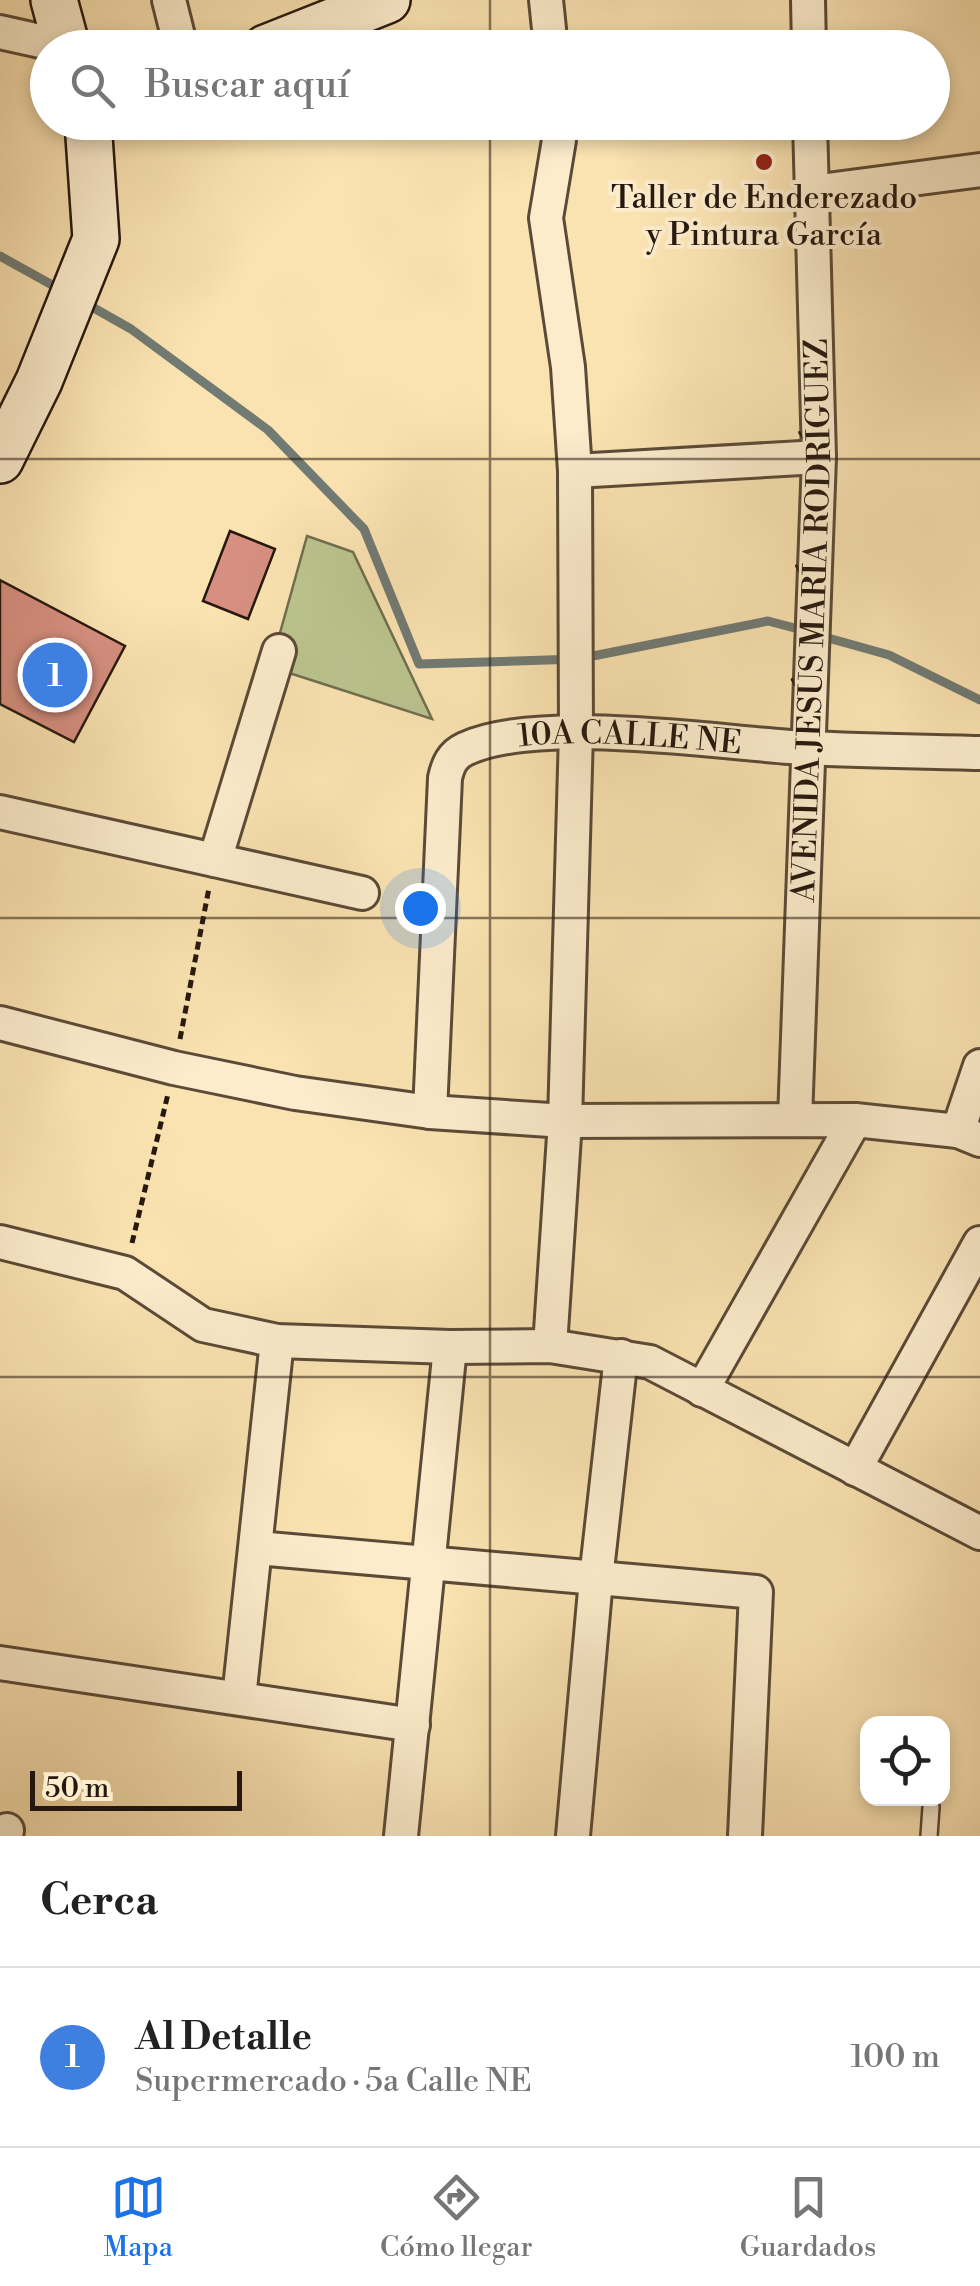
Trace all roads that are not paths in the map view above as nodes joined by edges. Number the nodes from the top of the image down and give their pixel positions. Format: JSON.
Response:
{"nodes":[{"id":1,"x":54,"y":0,"type":"edge"},
{"id":2,"x":169,"y":0,"type":"edge"},
{"id":3,"x":387,"y":0,"type":"edge"},
{"id":4,"x":546,"y":0,"type":"edge"},
{"id":5,"x":808,"y":0,"type":"edge"},
{"id":6,"x":62,"y":30,"type":"edge"},
{"id":7,"x":176,"y":30,"type":"edge"},
{"id":8,"x":311,"y":30,"type":"edge"},
{"id":9,"x":549,"y":30,"type":"edge"},
{"id":10,"x":808,"y":30,"type":"edge"},
{"id":11,"x":0,"y":32,"type":"edge"},
{"id":12,"x":30,"y":39,"type":"edge"},
{"id":13,"x":89,"y":140,"type":"edge"},
{"id":14,"x":559,"y":140,"type":"edge"},
{"id":15,"x":811,"y":140,"type":"edge"},
{"id":16,"x":980,"y":170,"type":"edge"},
{"id":17,"x":812,"y":192,"type":"junction"},
{"id":18,"x":6,"y":436,"type":"edge"},
{"id":19,"x":819,"y":457,"type":"junction"},
{"id":20,"x":575,"y":471,"type":"junction"},
{"id":21,"x":279,"y":651,"type":"dead end"},
{"id":22,"x":576,"y":732,"type":"junction"},
{"id":23,"x":807,"y":748,"type":"junction"},
{"id":24,"x":980,"y":754,"type":"edge"},
{"id":25,"x":0,"y":812,"type":"edge"},
{"id":26,"x":214,"y":860,"type":"junction"},
{"id":27,"x":362,"y":894,"type":"dead end"},
{"id":28,"x":0,"y":1022,"type":"edge"},
{"id":29,"x":980,"y":1066,"type":"edge"},
{"id":30,"x":430,"y":1112,"type":"junction"},
{"id":31,"x":564,"y":1120,"type":"junction"},
{"id":32,"x":795,"y":1120,"type":"junction"},
{"id":33,"x":855,"y":1120,"type":"junction"},
{"id":34,"x":969,"y":1135,"type":"edge"},
{"id":35,"x":0,"y":1242,"type":"edge"},
{"id":36,"x":980,"y":1243,"type":"edge"},
{"id":37,"x":277,"y":1342,"type":"junction"},
{"id":38,"x":550,"y":1346,"type":"junction"},
{"id":39,"x":450,"y":1347,"type":"junction"},
{"id":40,"x":621,"y":1356,"type":"junction"},
{"id":41,"x":702,"y":1390,"type":"junction"},
{"id":42,"x":855,"y":1469,"type":"junction"},
{"id":43,"x":980,"y":1533,"type":"edge"},
{"id":44,"x":257,"y":1548,"type":"junction"},
{"id":45,"x":430,"y":1560,"type":"junction"},
{"id":46,"x":596,"y":1579,"type":"junction"},
{"id":47,"x":0,"y":1663,"type":"edge"},
{"id":48,"x":239,"y":1698,"type":"junction"},
{"id":49,"x":413,"y":1725,"type":"junction"},
{"id":50,"x":931,"y":1807,"type":"dead end"},
{"id":51,"x":401,"y":1836,"type":"edge"},
{"id":52,"x":572,"y":1836,"type":"edge"},
{"id":53,"x":744,"y":1836,"type":"edge"},
{"id":54,"x":929,"y":1836,"type":"edge"}],
"edges":[{"from":1,"to":6,"type":"street"},
{"from":2,"to":7,"type":"street"},
{"from":3,"to":8,"type":"street"},
{"from":4,"to":9,"type":"street"},
{"from":5,"to":10,"type":"street"},
{"from":11,"to":12,"type":"street"},
{"from":13,"to":18,"type":"street"},
{"from":14,"to":20,"type":"street"},
{"from":15,"to":17,"type":"street","name":"AVENIDA JESÚS MARÍA RODRÍGUEZ"},
{"from":16,"to":17,"type":"street"},
{"from":17,"to":19,"type":"street","name":"AVENIDA JESÚS MARÍA RODRÍGUEZ"},
{"from":19,"to":20,"type":"street"},
{"from":19,"to":23,"type":"street","name":"AVENIDA JESÚS MARÍA RODRÍGUEZ"},
{"from":20,"to":22,"type":"street"},
{"from":21,"to":26,"type":"street"},
{"from":22,"to":23,"type":"street","name":"10A CALLE NE"},
{"from":22,"to":30,"type":"street","name":"10A CALLE NE"},
{"from":22,"to":31,"type":"street"},
{"from":23,"to":24,"type":"street","name":"10A CALLE NE"},
{"from":23,"to":32,"type":"street","name":"AVENIDA JESÚS MARÍA RODRÍGUEZ"},
{"from":25,"to":26,"type":"street"},
{"from":26,"to":27,"type":"street"},
{"from":28,"to":30,"type":"street"},
{"from":29,"to":34,"type":"street"},
{"from":30,"to":31,"type":"street"},
{"from":31,"to":32,"type":"street"},
{"from":31,"to":38,"type":"street"},
{"from":32,"to":33,"type":"street"},
{"from":33,"to":34,"type":"street"},
{"from":33,"to":41,"type":"street"},
{"from":35,"to":37,"type":"street"},
{"from":36,"to":42,"type":"street"},
{"from":37,"to":39,"type":"street"},
{"from":37,"to":44,"type":"street"},
{"from":38,"to":39,"type":"street"},
{"from":38,"to":40,"type":"street"},
{"from":39,"to":45,"type":"street"},
{"from":40,"to":41,"type":"street"},
{"from":40,"to":46,"type":"street"},
{"from":41,"to":42,"type":"street"},
{"from":42,"to":43,"type":"street"},
{"from":44,"to":45,"type":"street"},
{"from":44,"to":48,"type":"street"},
{"from":45,"to":46,"type":"street"},
{"from":45,"to":49,"type":"street"},
{"from":46,"to":52,"type":"street"},
{"from":46,"to":53,"type":"street"},
{"from":47,"to":48,"type":"street"},
{"from":48,"to":49,"type":"street"},
{"from":49,"to":51,"type":"street"},
{"from":50,"to":54,"type":"lane"}]}
